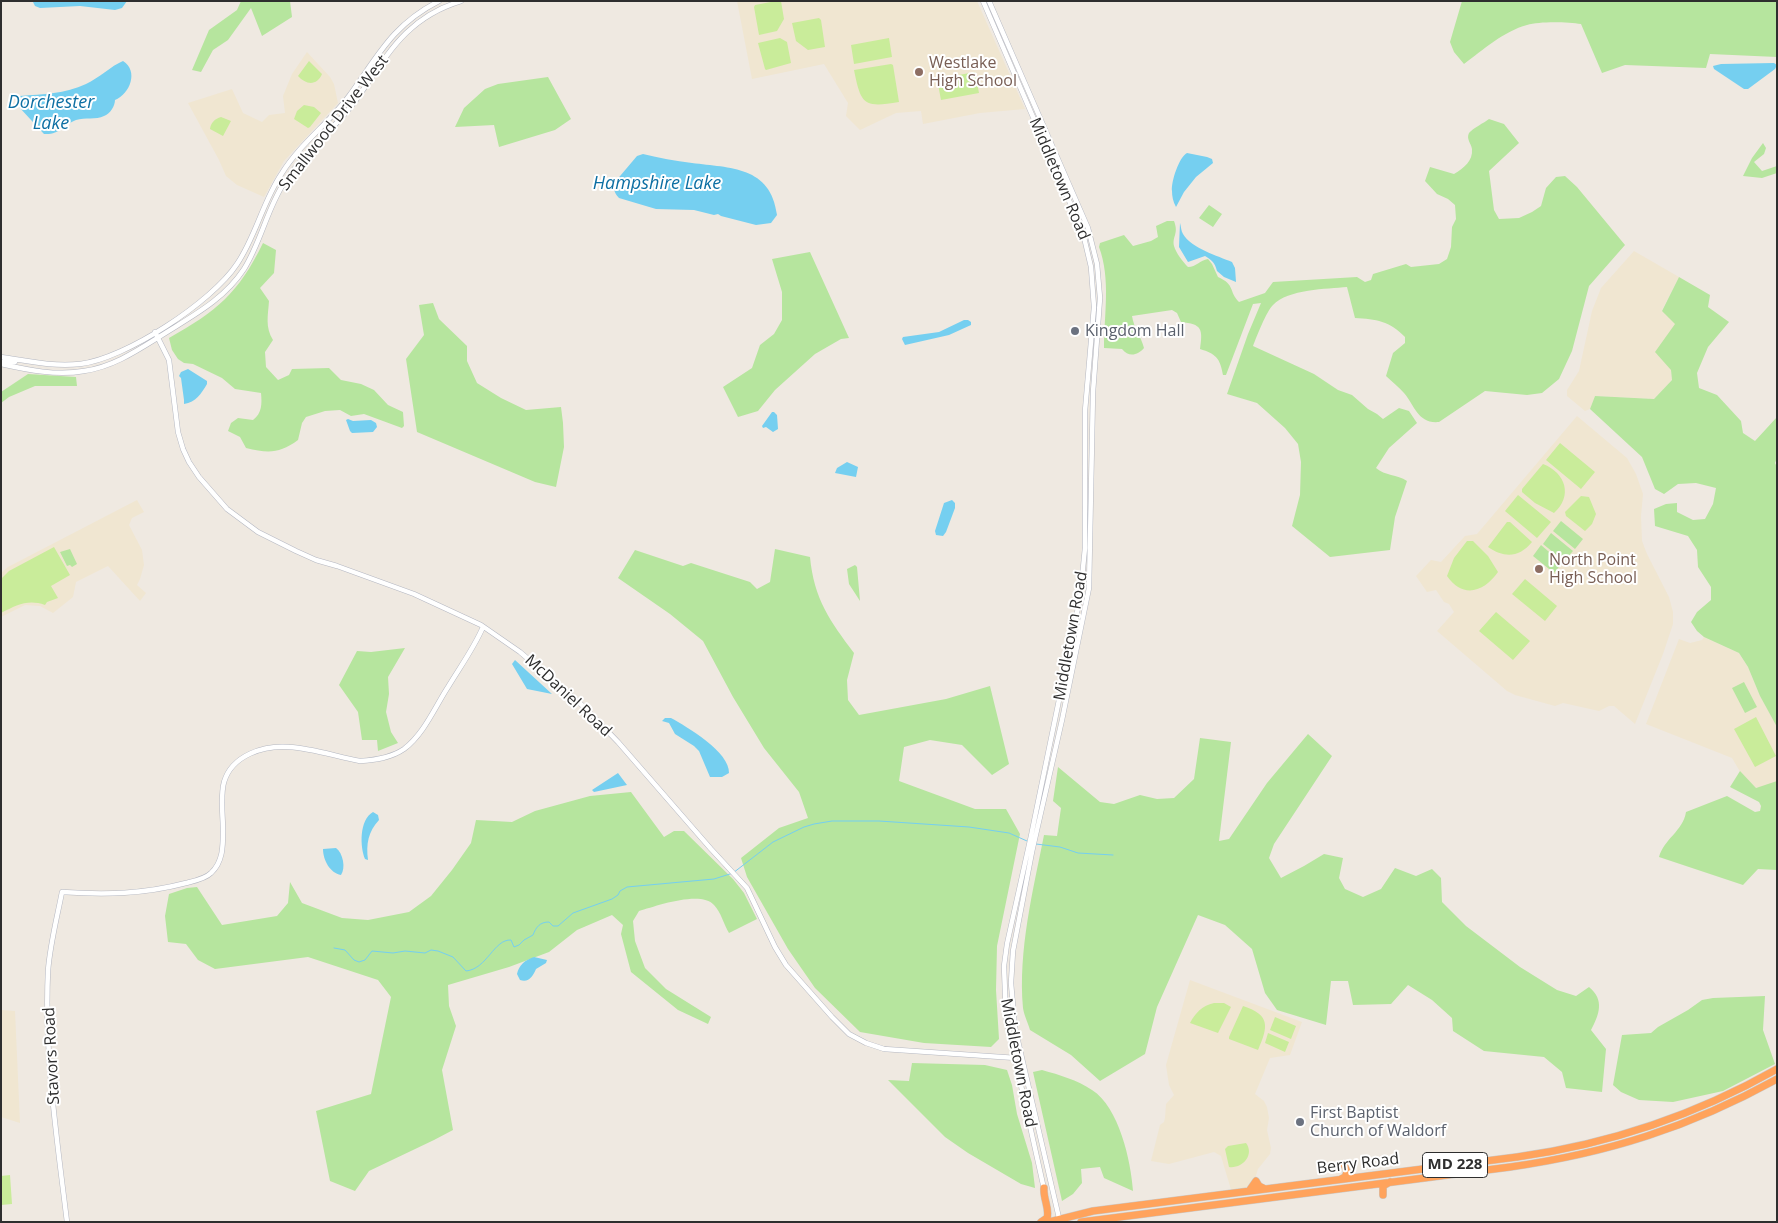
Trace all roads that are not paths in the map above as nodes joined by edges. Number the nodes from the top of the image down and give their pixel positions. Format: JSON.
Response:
{"nodes":[{"id":1,"x":439,"y":1,"type":"edge"},
{"id":2,"x":460,"y":1,"type":"edge"},
{"id":3,"x":983,"y":1,"type":"edge"},
{"id":4,"x":989,"y":1,"type":"edge"},
{"id":5,"x":1001,"y":29,"type":"junction"},
{"id":6,"x":1003,"y":48,"type":"junction"},
{"id":7,"x":155,"y":332,"type":"junction"},
{"id":8,"x":158,"y":337,"type":"junction"},
{"id":9,"x":1,"y":357,"type":"edge"},
{"id":10,"x":1,"y":363,"type":"edge"},
{"id":11,"x":56,"y":365,"type":"junction"},
{"id":12,"x":483,"y":627,"type":"junction"},
{"id":13,"x":1033,"y":836,"type":"junction"},
{"id":14,"x":1030,"y":851,"type":"junction"},
{"id":15,"x":1014,"y":1058,"type":"junction"},
{"id":16,"x":1022,"y":1058,"type":"junction"},
{"id":17,"x":1777,"y":1069,"type":"edge"},
{"id":18,"x":1777,"y":1079,"type":"edge"},
{"id":19,"x":1344,"y":1164,"type":"dead end"},
{"id":20,"x":1407,"y":1171,"type":"junction"},
{"id":21,"x":1360,"y":1177,"type":"junction"},
{"id":22,"x":1374,"y":1177,"type":"dead end"},
{"id":23,"x":1341,"y":1180,"type":"junction"},
{"id":24,"x":1390,"y":1182,"type":"junction"},
{"id":25,"x":1044,"y":1188,"type":"junction"},
{"id":26,"x":1329,"y":1190,"type":"junction"},
{"id":27,"x":1383,"y":1195,"type":"dead end"},
{"id":28,"x":1199,"y":1198,"type":"junction"},
{"id":29,"x":1155,"y":1212,"type":"junction"},
{"id":30,"x":1055,"y":1221,"type":"edge"},
{"id":31,"x":67,"y":1222,"type":"edge"},
{"id":32,"x":1041,"y":1222,"type":"edge"},
{"id":33,"x":1081,"y":1222,"type":"edge"}],
"edges":[{"from":1,"to":7,"type":"main road","name":"Smallwood Drive West"},
{"from":2,"to":8,"type":"main road","name":"Smallwood Drive West"},
{"from":3,"to":6,"type":"main road","name":"Middletown Road"},
{"from":4,"to":5,"type":"main road","name":"Middletown Road"},
{"from":5,"to":6,"type":"main road"},
{"from":5,"to":13,"type":"main road","name":"Middletown Road"},
{"from":6,"to":13,"type":"main road","name":"Middletown Road"},
{"from":7,"to":8,"type":"main road","name":"McDaniel Road"},
{"from":7,"to":11,"type":"main road","name":"Smallwood Drive West"},
{"from":8,"to":10,"type":"main road","name":"Smallwood Drive West"},
{"from":8,"to":12,"type":"main road","name":"McDaniel Road"},
{"from":9,"to":11,"type":"main road","name":"Smallwood Drive West"},
{"from":10,"to":11,"type":"main road"},
{"from":12,"to":15,"type":"main road","name":"McDaniel Road"},
{"from":12,"to":31,"type":"main road","name":"Stavors Road"},
{"from":13,"to":14,"type":"main road","name":"Middletown Road"},
{"from":14,"to":15,"type":"main road","name":"Middletown Road"},
{"from":14,"to":16,"type":"main road","name":"Middletown Road"},
{"from":15,"to":16,"type":"main road","name":"McDaniel Road"},
{"from":15,"to":25,"type":"main road","name":"Middletown Road"},
{"from":16,"to":30,"type":"main road","name":"Middletown Road"},
{"from":17,"to":20,"type":"highway","name":"Berry Road","number":"MD 228"},
{"from":18,"to":24,"type":"highway","name":"Berry Road","number":"MD 228"},
{"from":19,"to":23,"type":"highway"},
{"from":20,"to":21,"type":"highway","name":"Berry Road","number":"MD 228"},
{"from":20,"to":22,"type":"highway"},
{"from":21,"to":23,"type":"highway","name":"Berry Road","number":"MD 228"},
{"from":21,"to":26,"type":"highway"},
{"from":23,"to":28,"type":"highway","name":"Berry Road","number":"MD 228"},
{"from":24,"to":26,"type":"highway","name":"Berry Road","number":"MD 228"},
{"from":24,"to":27,"type":"highway"},
{"from":25,"to":30,"type":"main road","name":"Middletown Road"},
{"from":25,"to":32,"type":"highway"},
{"from":26,"to":29,"type":"highway","name":"Berry Road","number":"MD 228"},
{"from":28,"to":29,"type":"highway"},
{"from":28,"to":30,"type":"highway","name":"Berry Road","number":"MD 228"},
{"from":29,"to":33,"type":"highway","name":"Berry Road","number":"MD 228"}]}
